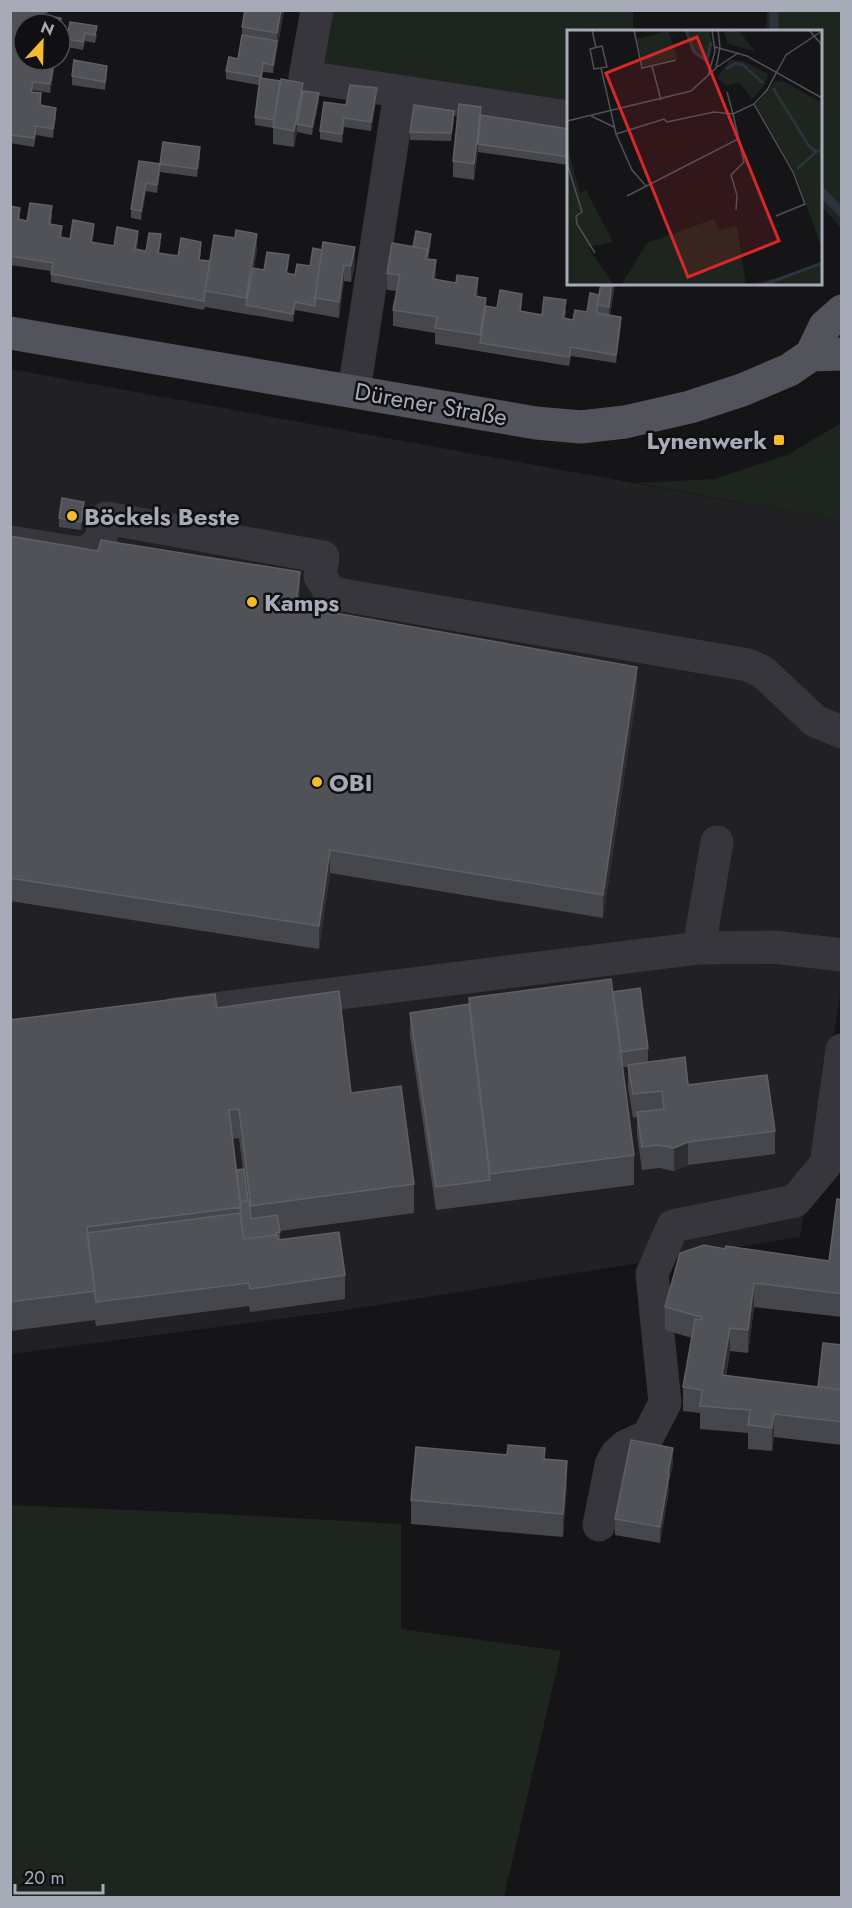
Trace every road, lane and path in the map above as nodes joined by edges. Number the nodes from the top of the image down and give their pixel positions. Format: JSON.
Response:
{"nodes":[{"id":1,"x":318,"y":10,"type":"edge"},
{"id":2,"x":400,"y":92,"type":"junction"},
{"id":3,"x":567,"y":117,"type":"edge"},
{"id":4,"x":842,"y":311,"type":"edge"},
{"id":5,"x":10,"y":333,"type":"edge"},
{"id":6,"x":826,"y":355,"type":"edge"},
{"id":7,"x":354,"y":391,"type":"junction"},
{"id":8,"x":10,"y":542,"type":"edge"},
{"id":9,"x":842,"y":732,"type":"edge"},
{"id":10,"x":717,"y":842,"type":"dead end"},
{"id":11,"x":699,"y":948,"type":"junction"},
{"id":12,"x":842,"y":955,"type":"edge"},
{"id":13,"x":141,"y":1018,"type":"edge"},
{"id":14,"x":842,"y":1050,"type":"edge"},
{"id":15,"x":599,"y":1525,"type":"dead end"}],
"edges":[{"from":1,"to":2,"type":"lane"},
{"from":2,"to":3,"type":"lane"},
{"from":2,"to":7,"type":"lane"},
{"from":4,"to":6,"type":"main road"},
{"from":5,"to":7,"type":"main road","name":"Dürener Straße"},
{"from":6,"to":7,"type":"main road","name":"Dürener Straße"},
{"from":8,"to":9,"type":"lane"},
{"from":10,"to":11,"type":"lane"},
{"from":11,"to":12,"type":"lane"},
{"from":11,"to":13,"type":"lane"},
{"from":14,"to":15,"type":"lane"}]}
